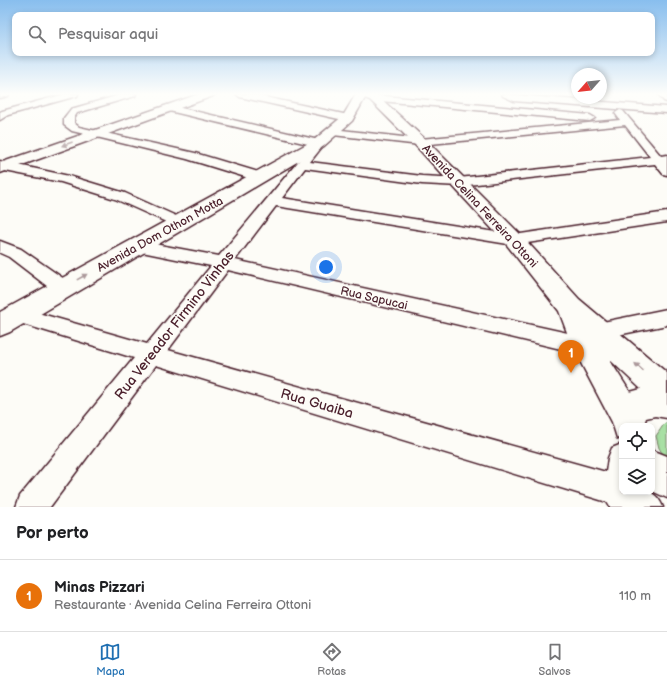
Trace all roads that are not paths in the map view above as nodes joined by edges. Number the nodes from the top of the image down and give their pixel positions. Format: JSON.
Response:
{"nodes":[{"id":1,"x":69,"y":118,"type":"edge"},
{"id":2,"x":141,"y":118,"type":"edge"},
{"id":3,"x":221,"y":118,"type":"edge"},
{"id":4,"x":348,"y":118,"type":"edge"},
{"id":5,"x":393,"y":118,"type":"edge"},
{"id":6,"x":585,"y":118,"type":"edge"},
{"id":7,"x":624,"y":118,"type":"edge"},
{"id":8,"x":627,"y":122,"type":"junction"},
{"id":9,"x":94,"y":134,"type":"junction"},
{"id":10,"x":326,"y":137,"type":"junction"},
{"id":11,"x":420,"y":142,"type":"junction"},
{"id":12,"x":662,"y":159,"type":"edge"},
{"id":13,"x":302,"y":164,"type":"junction"},
{"id":14,"x":1,"y":166,"type":"edge"},
{"id":15,"x":667,"y":171,"type":"edge"},
{"id":16,"x":260,"y":177,"type":"junction"},
{"id":17,"x":459,"y":182,"type":"junction"},
{"id":18,"x":272,"y":201,"type":"junction"},
{"id":19,"x":667,"y":216,"type":"edge"},
{"id":20,"x":180,"y":223,"type":"junction"},
{"id":21,"x":514,"y":240,"type":"junction"},
{"id":22,"x":0,"y":246,"type":"edge"},
{"id":23,"x":138,"y":246,"type":"junction"},
{"id":24,"x":223,"y":263,"type":"junction"},
{"id":25,"x":63,"y":288,"type":"junction"},
{"id":26,"x":667,"y":317,"type":"edge"},
{"id":27,"x":9,"y":320,"type":"edge"},
{"id":28,"x":592,"y":338,"type":"junction"},
{"id":29,"x":151,"y":354,"type":"junction"},
{"id":30,"x":667,"y":393,"type":"edge"},
{"id":31,"x":667,"y":403,"type":"edge"},
{"id":32,"x":628,"y":422,"type":"edge"},
{"id":33,"x":622,"y":459,"type":"edge"},
{"id":34,"x":655,"y":470,"type":"edge"},
{"id":35,"x":667,"y":479,"type":"edge"},
{"id":36,"x":621,"y":499,"type":"edge"},
{"id":37,"x":31,"y":507,"type":"edge"},
{"id":38,"x":648,"y":507,"type":"edge"}],
"edges":[{"from":1,"to":9,"type":"street"},
{"from":2,"to":9,"type":"main road"},
{"from":3,"to":10,"type":"street"},
{"from":4,"to":10,"type":"main road","name":"Avenida Dom Othon Motta"},
{"from":5,"to":11,"type":"main road","name":"Avenida Celina Ferreira Ottoni"},
{"from":6,"to":8,"type":"street"},
{"from":7,"to":8,"type":"street"},
{"from":8,"to":11,"type":"street"},
{"from":8,"to":12,"type":"street"},
{"from":9,"to":14,"type":"main road","one_way":true},
{"from":9,"to":16,"type":"street"},
{"from":10,"to":11,"type":"street"},
{"from":10,"to":13,"type":"street","name":"Rua Vereador Firmino Vinhas"},
{"from":10,"to":16,"type":"main road","name":"Avenida Dom Othon Motta"},
{"from":11,"to":17,"type":"main road","name":"Avenida Celina Ferreira Ottoni"},
{"from":12,"to":15,"type":"street"},
{"from":12,"to":17,"type":"street"},
{"from":13,"to":17,"type":"street"},
{"from":13,"to":18,"type":"street","name":"Rua Vereador Firmino Vinhas"},
{"from":14,"to":20,"type":"street"},
{"from":16,"to":20,"type":"main road","name":"Avenida Dom Othon Motta"},
{"from":17,"to":21,"type":"main road","name":"Avenida Celina Ferreira Ottoni"},
{"from":18,"to":21,"type":"street"},
{"from":18,"to":24,"type":"street","name":"Rua Vereador Firmino Vinhas"},
{"from":19,"to":21,"type":"street"},
{"from":20,"to":23,"type":"main road","name":"Avenida Dom Othon Motta"},
{"from":21,"to":28,"type":"main road","name":"Avenida Celina Ferreira Ottoni"},
{"from":22,"to":25,"type":"street"},
{"from":23,"to":24,"type":"street","name":"Rua Sapucai"},
{"from":25,"to":23,"type":"main road","name":"Avenida Dom Othon Motta","one_way":true},
{"from":24,"to":28,"type":"street","name":"Rua Sapucai"},
{"from":24,"to":29,"type":"street","name":"Rua Vereador Firmino Vinhas"},
{"from":25,"to":27,"type":"main road","name":"Avenida Dom Othon Motta"},
{"from":26,"to":28,"type":"street"},
{"from":27,"to":29,"type":"street","name":"Rua Guaiba"},
{"from":30,"to":28,"type":"main road","name":"Avenida Celina Ferreira Ottoni","one_way":true},
{"from":28,"to":32,"type":"main road","name":"Avenida Celina Ferreira Ottoni"},
{"from":29,"to":36,"type":"street","name":"Rua Guaiba"},
{"from":29,"to":37,"type":"street","name":"Rua Vereador Firmino Vinhas"},
{"from":31,"to":32,"type":"main road","name":"Avenida Celina Ferreira Ottoni"},
{"from":33,"to":36,"type":"street"},
{"from":34,"to":35,"type":"main road"},
{"from":36,"to":38,"type":"street","name":"Rua Guaiba"}]}
